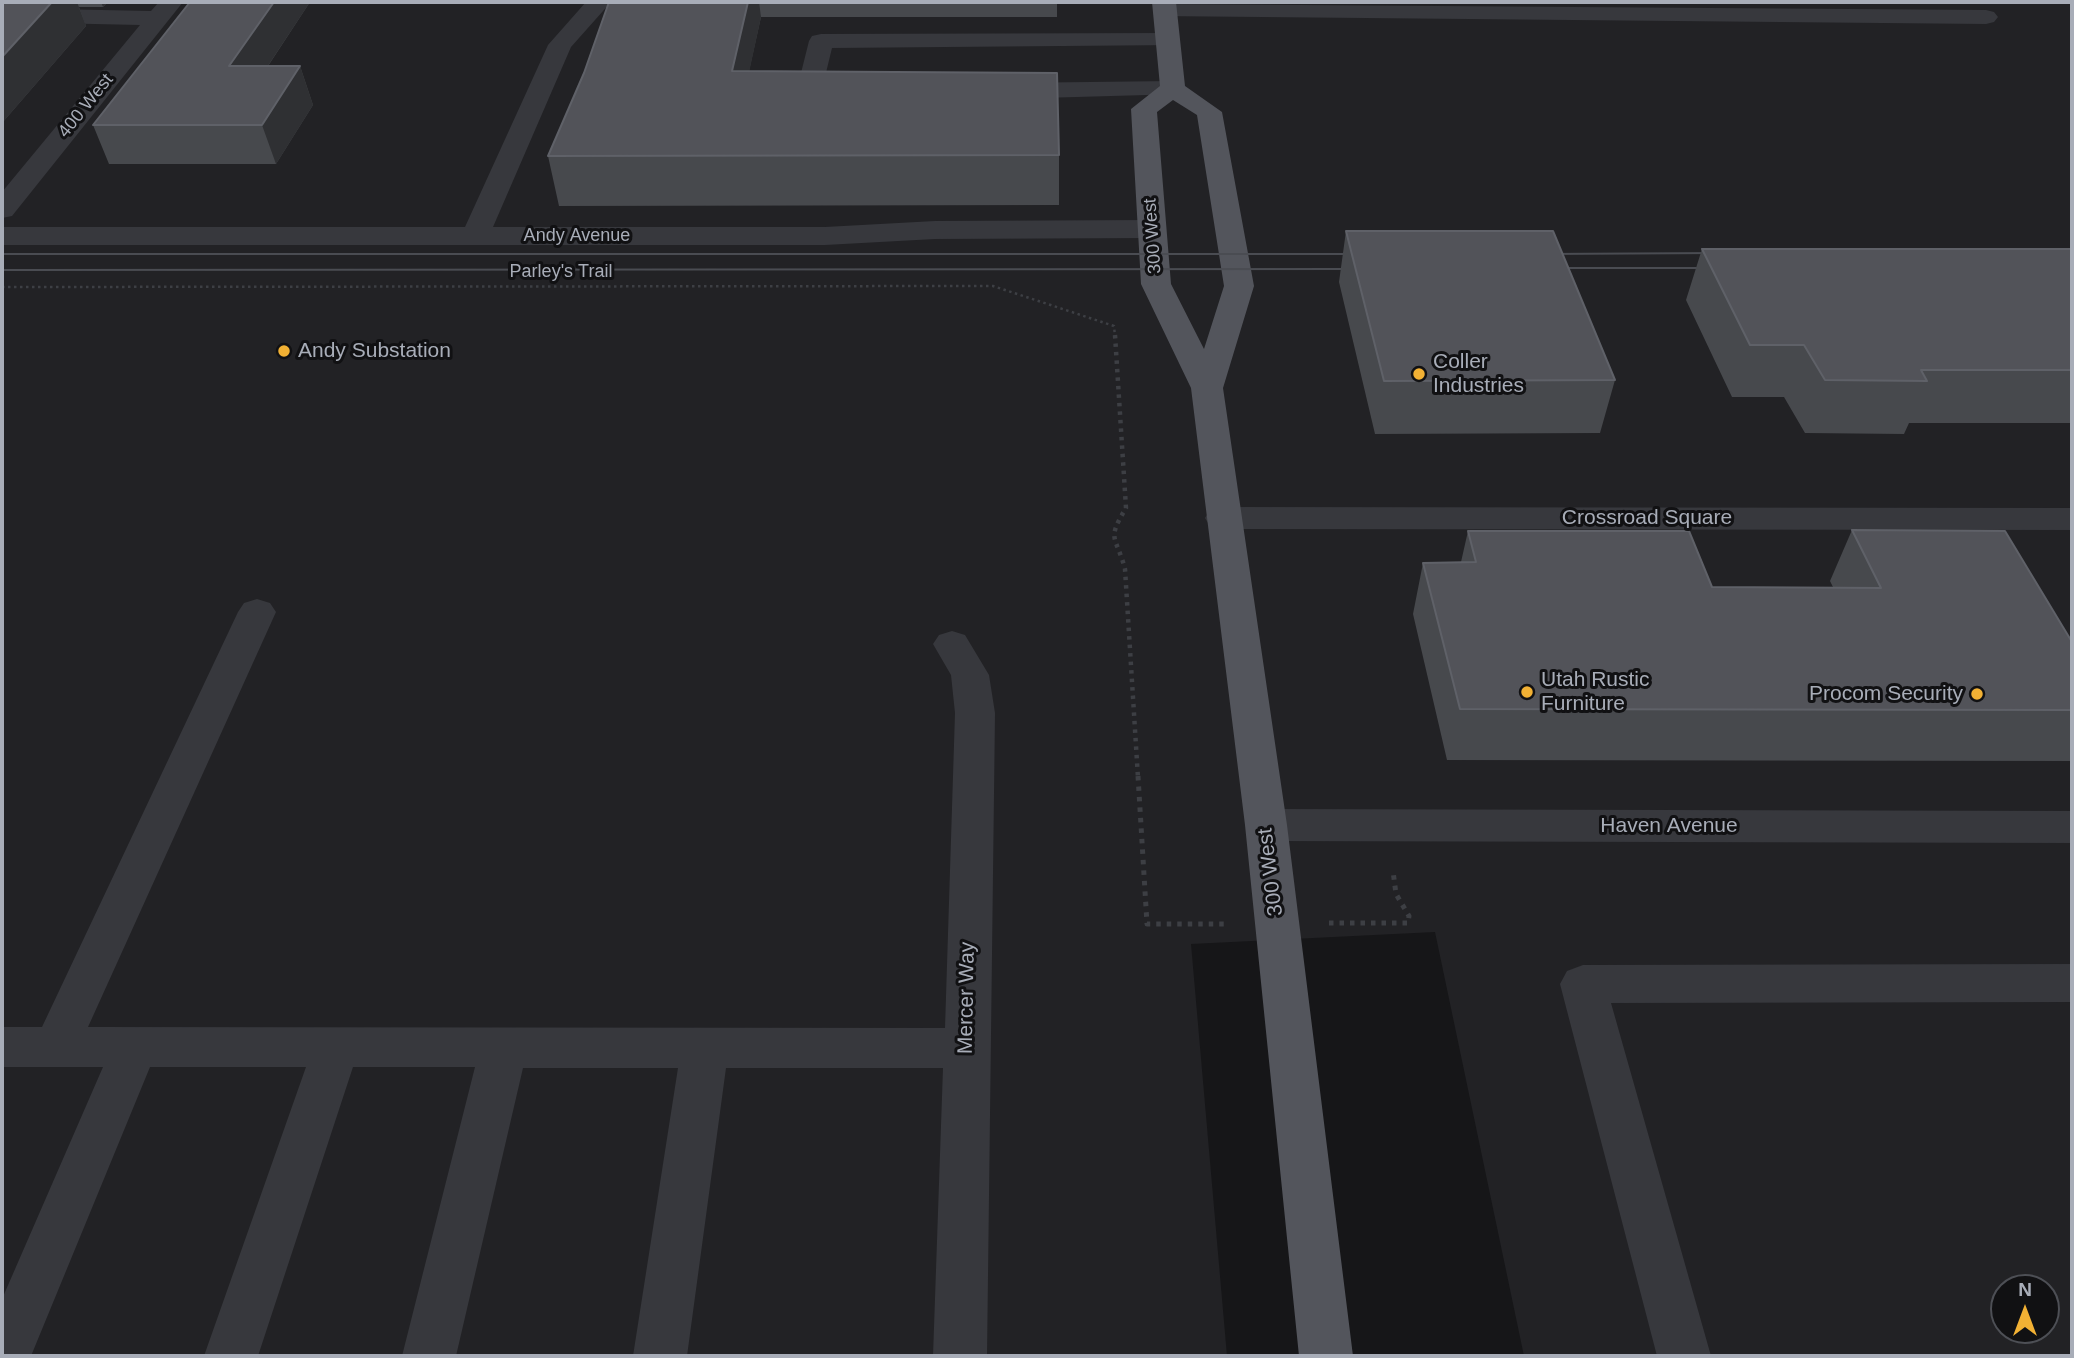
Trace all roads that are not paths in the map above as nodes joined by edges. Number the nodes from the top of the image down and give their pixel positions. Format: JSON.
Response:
{"nodes":[{"id":1,"x":599,"y":2,"type":"edge"},
{"id":2,"x":1164,"y":6,"type":"edge"},
{"id":3,"x":164,"y":10,"type":"edge"},
{"id":4,"x":2,"y":15,"type":"edge"},
{"id":5,"x":1986,"y":17,"type":"dead end"},
{"id":6,"x":1168,"y":40,"type":"junction"},
{"id":7,"x":1173,"y":89,"type":"junction"},
{"id":8,"x":988,"y":91,"type":"edge"},
{"id":9,"x":864,"y":92,"type":"edge"},
{"id":10,"x":2,"y":171,"type":"edge"},
{"id":11,"x":34,"y":171,"type":"junction"},
{"id":12,"x":2,"y":210,"type":"edge"},
{"id":13,"x":1152,"y":229,"type":"junction"},
{"id":14,"x":2,"y":236,"type":"edge"},
{"id":15,"x":475,"y":236,"type":"junction"},
{"id":16,"x":1207,"y":388,"type":"junction"},
{"id":17,"x":1222,"y":518,"type":"junction"},
{"id":18,"x":2072,"y":519,"type":"edge"},
{"id":19,"x":257,"y":612,"type":"dead end"},
{"id":20,"x":952,"y":644,"type":"dead end"},
{"id":21,"x":1266,"y":825,"type":"junction"},
{"id":22,"x":2072,"y":827,"type":"edge"},
{"id":23,"x":2072,"y":983,"type":"edge"},
{"id":24,"x":2,"y":1047,"type":"edge"},
{"id":25,"x":56,"y":1047,"type":"junction"},
{"id":26,"x":135,"y":1047,"type":"junction"},
{"id":27,"x":336,"y":1047,"type":"junction"},
{"id":28,"x":504,"y":1047,"type":"junction"},
{"id":29,"x":705,"y":1047,"type":"junction"},
{"id":30,"x":965,"y":1048,"type":"junction"},
{"id":31,"x":4,"y":1356,"type":"edge"},
{"id":32,"x":231,"y":1356,"type":"edge"},
{"id":33,"x":429,"y":1356,"type":"edge"},
{"id":34,"x":660,"y":1356,"type":"edge"},
{"id":35,"x":960,"y":1356,"type":"edge"},
{"id":36,"x":1326,"y":1356,"type":"edge"},
{"id":37,"x":1684,"y":1356,"type":"edge"}],
"edges":[{"from":1,"to":15,"type":"street"},
{"from":2,"to":5,"type":"street"},
{"from":2,"to":6,"type":"main road"},
{"from":3,"to":4,"type":"street"},
{"from":3,"to":11,"type":"street","name":"400 West"},
{"from":6,"to":7,"type":"main road"},
{"from":6,"to":9,"type":"street"},
{"from":7,"to":8,"type":"street"},
{"from":7,"to":13,"type":"main road","name":"300 West"},
{"from":7,"to":16,"type":"main road","name":"300 West"},
{"from":10,"to":11,"type":"street"},
{"from":11,"to":12,"type":"street","name":"400 West"},
{"from":13,"to":15,"type":"street","name":"Andy Avenue"},
{"from":13,"to":16,"type":"main road","name":"300 West"},
{"from":14,"to":15,"type":"street","name":"Andy Avenue"},
{"from":16,"to":17,"type":"main road","name":"300 West"},
{"from":17,"to":18,"type":"street","name":"Crossroad Square"},
{"from":17,"to":21,"type":"main road","name":"300 West"},
{"from":19,"to":25,"type":"street"},
{"from":20,"to":30,"type":"street","name":"Mercer Way"},
{"from":21,"to":22,"type":"street","name":"Haven Avenue"},
{"from":21,"to":36,"type":"main road","name":"300 West"},
{"from":23,"to":37,"type":"street"},
{"from":24,"to":25,"type":"street"},
{"from":25,"to":26,"type":"street"},
{"from":26,"to":27,"type":"street"},
{"from":26,"to":31,"type":"street"},
{"from":27,"to":28,"type":"street"},
{"from":27,"to":32,"type":"street"},
{"from":28,"to":29,"type":"street"},
{"from":28,"to":33,"type":"street"},
{"from":29,"to":30,"type":"street"},
{"from":29,"to":34,"type":"street"},
{"from":30,"to":35,"type":"street","name":"Mercer Way"}]}
